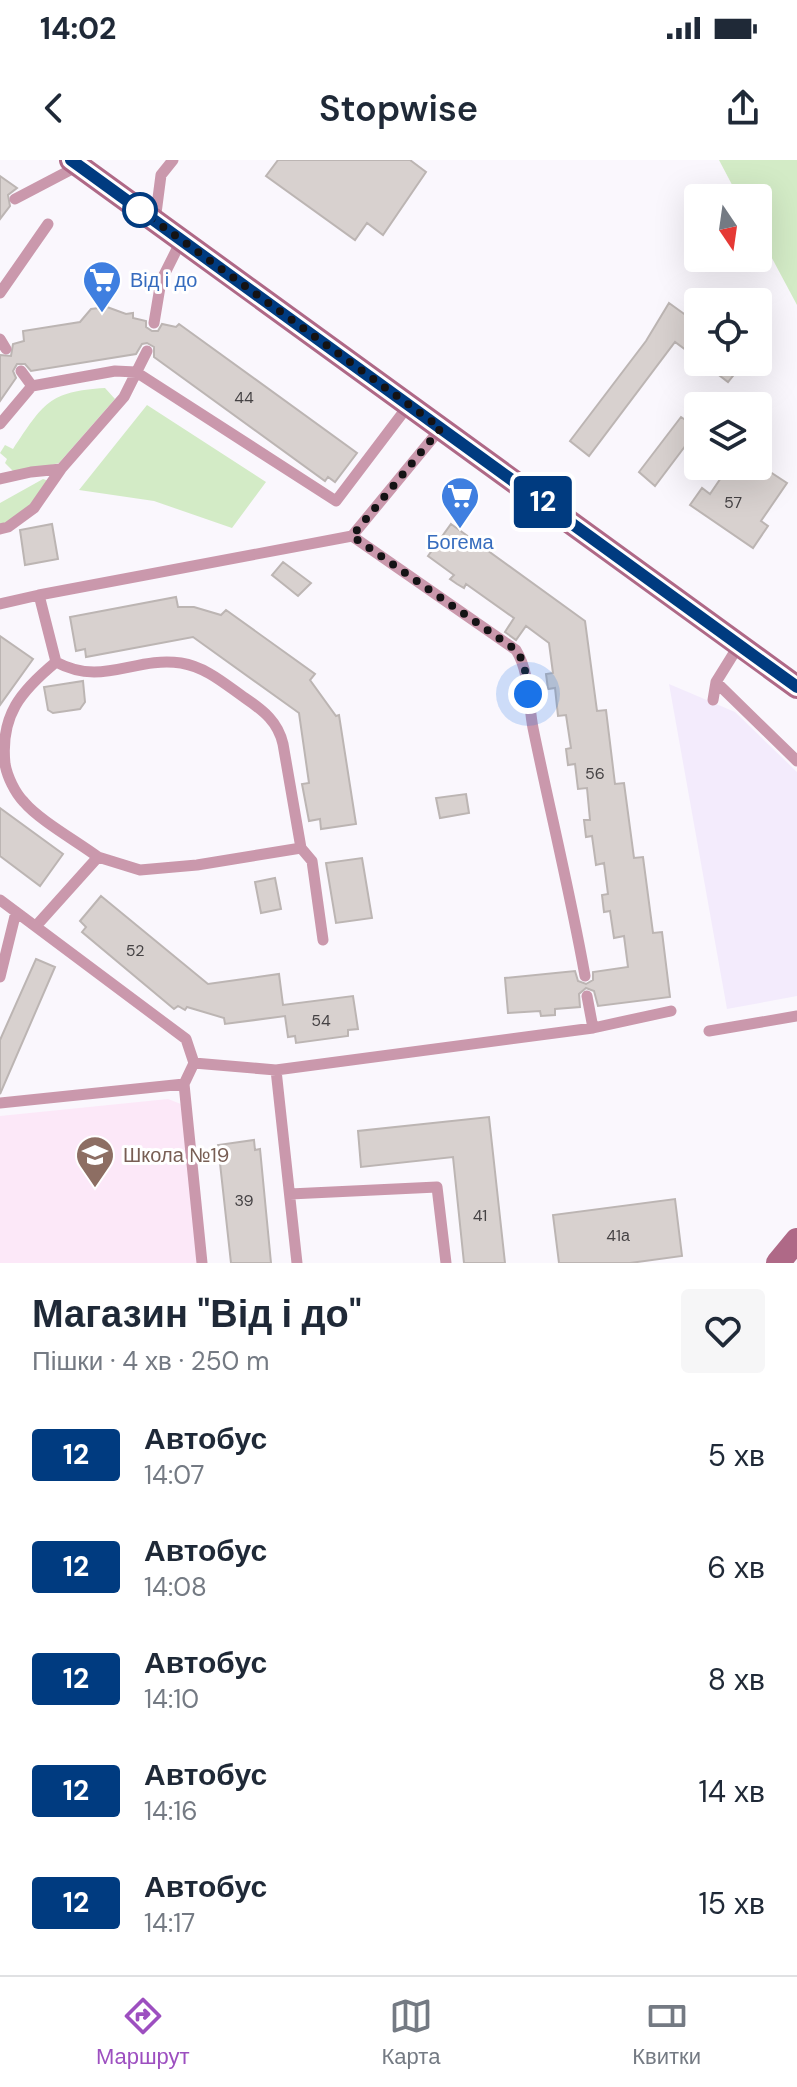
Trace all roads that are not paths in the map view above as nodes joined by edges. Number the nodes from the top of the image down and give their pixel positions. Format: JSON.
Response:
{"nodes":[{"id":1,"x":173,"y":160,"type":"edge"},
{"id":2,"x":75,"y":163,"type":"edge"},
{"id":3,"x":15,"y":199,"type":"dead end"},
{"id":4,"x":155,"y":221,"type":"junction"},
{"id":5,"x":48,"y":224,"type":"dead end"},
{"id":6,"x":181,"y":241,"type":"junction"},
{"id":7,"x":0,"y":293,"type":"edge"},
{"id":8,"x":154,"y":323,"type":"dead end"},
{"id":9,"x":147,"y":351,"type":"dead end"},
{"id":10,"x":21,"y":371,"type":"dead end"},
{"id":11,"x":136,"y":372,"type":"junction"},
{"id":12,"x":32,"y":386,"type":"junction"},
{"id":13,"x":408,"y":406,"type":"junction"},
{"id":14,"x":0,"y":424,"type":"edge"},
{"id":15,"x":441,"y":428,"type":"junction"},
{"id":16,"x":61,"y":469,"type":"junction"},
{"id":17,"x":0,"y":479,"type":"edge"},
{"id":18,"x":0,"y":529,"type":"edge"},
{"id":19,"x":352,"y":536,"type":"junction"},
{"id":20,"x":39,"y":595,"type":"junction"},
{"id":21,"x":0,"y":604,"type":"edge"},
{"id":22,"x":739,"y":645,"type":"junction"},
{"id":23,"x":56,"y":662,"type":"junction"},
{"id":24,"x":716,"y":682,"type":"junction"},
{"id":25,"x":797,"y":687,"type":"edge"},
{"id":26,"x":713,"y":700,"type":"dead end"},
{"id":27,"x":797,"y":761,"type":"edge"},
{"id":28,"x":301,"y":848,"type":"junction"},
{"id":29,"x":98,"y":857,"type":"junction"},
{"id":30,"x":0,"y":900,"type":"edge"},
{"id":31,"x":16,"y":912,"type":"junction"},
{"id":32,"x":36,"y":926,"type":"junction"},
{"id":33,"x":323,"y":940,"type":"dead end"},
{"id":34,"x":585,"y":976,"type":"dead end"},
{"id":35,"x":0,"y":977,"type":"edge"},
{"id":36,"x":587,"y":996,"type":"dead end"},
{"id":37,"x":671,"y":1011,"type":"dead end"},
{"id":38,"x":797,"y":1016,"type":"edge"},
{"id":39,"x":593,"y":1028,"type":"junction"},
{"id":40,"x":709,"y":1031,"type":"dead end"},
{"id":41,"x":194,"y":1063,"type":"junction"},
{"id":42,"x":276,"y":1070,"type":"junction"},
{"id":43,"x":184,"y":1084,"type":"junction"},
{"id":44,"x":0,"y":1103,"type":"edge"},
{"id":45,"x":290,"y":1194,"type":"junction"},
{"id":46,"x":797,"y":1240,"type":"edge"},
{"id":47,"x":202,"y":1263,"type":"edge"},
{"id":48,"x":297,"y":1263,"type":"edge"},
{"id":49,"x":446,"y":1263,"type":"edge"},
{"id":50,"x":778,"y":1263,"type":"edge"}],
"edges":[{"from":1,"to":4,"type":"lane"},
{"from":2,"to":3,"type":"lane"},
{"from":2,"to":4,"type":"main road"},
{"from":4,"to":6,"type":"main road"},
{"from":5,"to":7,"type":"lane"},
{"from":6,"to":8,"type":"lane"},
{"from":6,"to":13,"type":"main road"},
{"from":9,"to":11,"type":"lane"},
{"from":10,"to":12,"type":"lane"},
{"from":11,"to":12,"type":"lane"},
{"from":11,"to":13,"type":"lane"},
{"from":11,"to":16,"type":"lane"},
{"from":12,"to":14,"type":"lane"},
{"from":13,"to":15,"type":"main road"},
{"from":15,"to":19,"type":"lane"},
{"from":15,"to":22,"type":"main road"},
{"from":16,"to":17,"type":"lane"},
{"from":16,"to":18,"type":"lane"},
{"from":19,"to":20,"type":"lane"},
{"from":19,"to":34,"type":"lane"},
{"from":20,"to":21,"type":"lane"},
{"from":20,"to":23,"type":"lane"},
{"from":22,"to":24,"type":"lane"},
{"from":22,"to":25,"type":"main road"},
{"from":23,"to":28,"type":"lane"},
{"from":23,"to":29,"type":"lane"},
{"from":24,"to":26,"type":"lane"},
{"from":24,"to":27,"type":"lane"},
{"from":28,"to":29,"type":"lane"},
{"from":28,"to":33,"type":"lane"},
{"from":29,"to":32,"type":"lane"},
{"from":30,"to":31,"type":"lane"},
{"from":31,"to":32,"type":"lane"},
{"from":31,"to":35,"type":"lane"},
{"from":32,"to":41,"type":"lane"},
{"from":36,"to":39,"type":"lane"},
{"from":37,"to":39,"type":"lane"},
{"from":38,"to":40,"type":"lane"},
{"from":39,"to":42,"type":"lane"},
{"from":41,"to":42,"type":"lane"},
{"from":41,"to":43,"type":"lane"},
{"from":42,"to":45,"type":"lane"},
{"from":43,"to":44,"type":"lane"},
{"from":43,"to":47,"type":"lane"},
{"from":45,"to":48,"type":"lane"},
{"from":45,"to":49,"type":"lane"},
{"from":46,"to":50,"type":"main road"}]}
